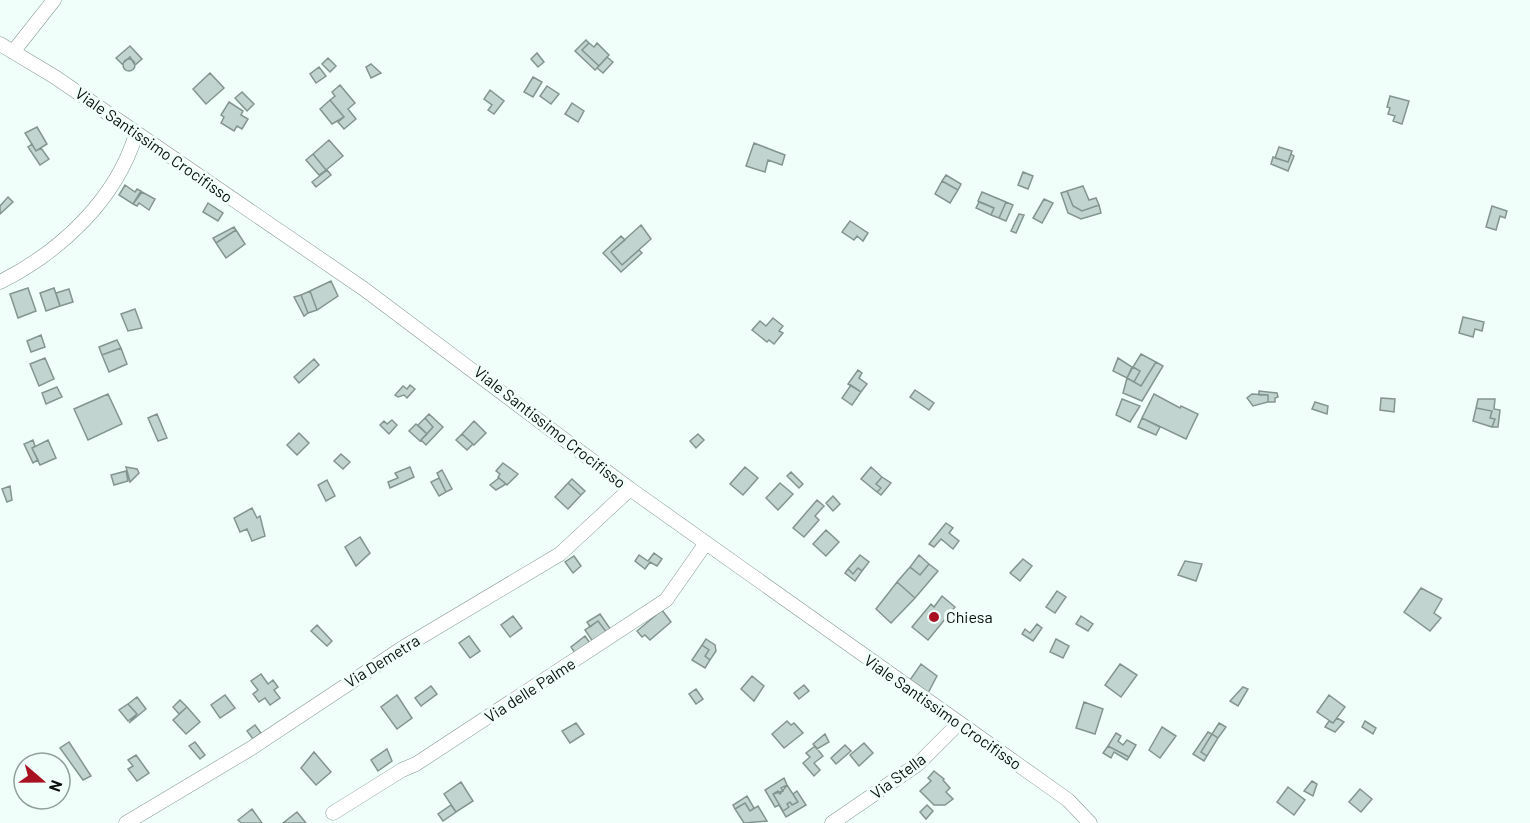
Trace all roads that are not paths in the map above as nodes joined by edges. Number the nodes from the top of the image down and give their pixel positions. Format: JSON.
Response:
{"nodes":[{"id":1,"x":54,"y":0,"type":"edge"},
{"id":2,"x":0,"y":44,"type":"edge"},
{"id":3,"x":13,"y":52,"type":"junction"},
{"id":4,"x":136,"y":134,"type":"junction"},
{"id":5,"x":0,"y":282,"type":"edge"},
{"id":6,"x":630,"y":489,"type":"junction"},
{"id":7,"x":706,"y":543,"type":"junction"},
{"id":8,"x":959,"y":723,"type":"junction"},
{"id":9,"x":333,"y":813,"type":"dead end"},
{"id":10,"x":126,"y":823,"type":"edge"},
{"id":11,"x":832,"y":823,"type":"edge"},
{"id":12,"x":1090,"y":823,"type":"edge"}],
"edges":[{"from":1,"to":3,"type":"street"},
{"from":2,"to":3,"type":"street","name":"Viale Santissimo Crocifisso"},
{"from":3,"to":4,"type":"street","name":"Viale Santissimo Crocifisso"},
{"from":4,"to":5,"type":"street"},
{"from":4,"to":6,"type":"street","name":"Viale Santissimo Crocifisso"},
{"from":6,"to":7,"type":"street","name":"Viale Santissimo Crocifisso"},
{"from":6,"to":10,"type":"street","name":"Via Demetra"},
{"from":7,"to":8,"type":"street","name":"Viale Santissimo Crocifisso"},
{"from":7,"to":9,"type":"street","name":"Via delle Palme"},
{"from":8,"to":11,"type":"street","name":"Via Stella"},
{"from":8,"to":12,"type":"street","name":"Viale Santissimo Crocifisso"}]}
